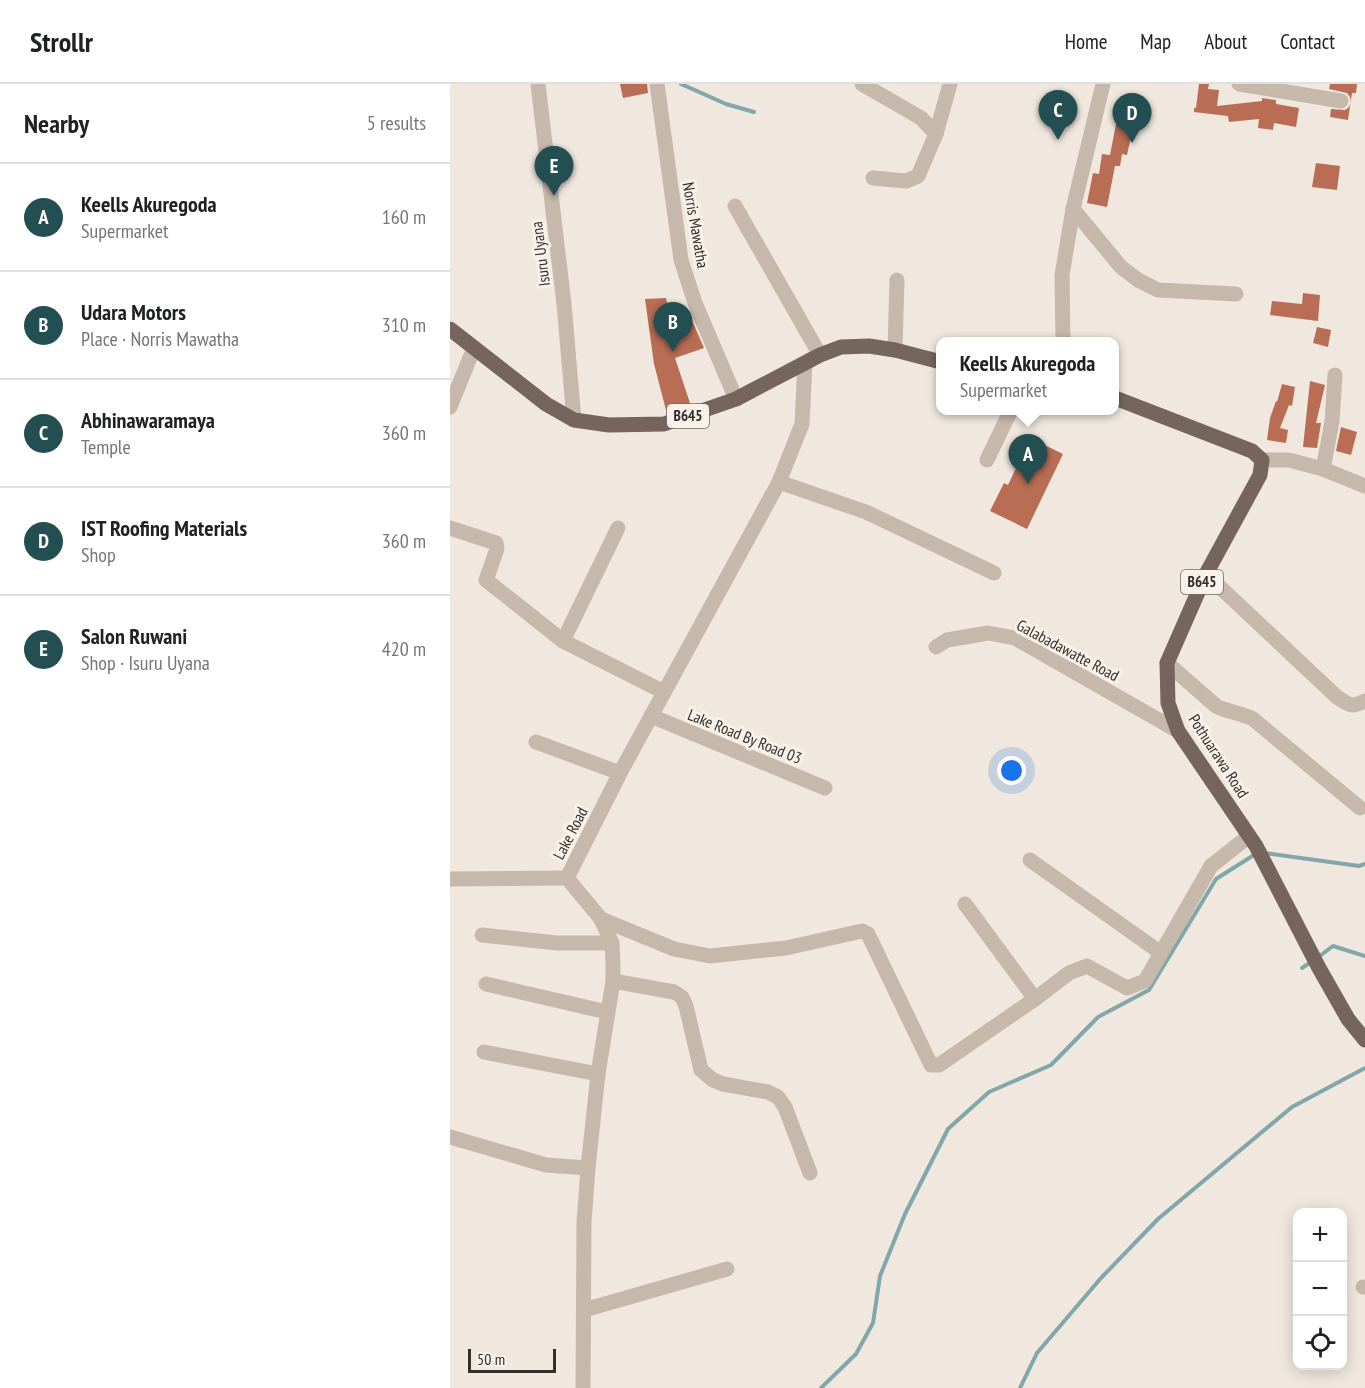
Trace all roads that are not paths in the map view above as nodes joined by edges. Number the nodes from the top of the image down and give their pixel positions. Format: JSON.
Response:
{"nodes":[{"id":1,"x":538,"y":84,"type":"edge"},
{"id":2,"x":657,"y":84,"type":"edge"},
{"id":3,"x":862,"y":84,"type":"edge"},
{"id":4,"x":951,"y":84,"type":"edge"},
{"id":5,"x":1103,"y":84,"type":"edge"},
{"id":6,"x":1239,"y":84,"type":"edge"},
{"id":7,"x":1341,"y":101,"type":"dead end"},
{"id":8,"x":936,"y":134,"type":"junction"},
{"id":9,"x":873,"y":178,"type":"dead end"},
{"id":10,"x":735,"y":206,"type":"dead end"},
{"id":11,"x":1073,"y":209,"type":"junction"},
{"id":12,"x":897,"y":280,"type":"dead end"},
{"id":13,"x":1236,"y":294,"type":"dead end"},
{"id":14,"x":450,"y":329,"type":"edge"},
{"id":15,"x":1063,"y":337,"type":"edge"},
{"id":16,"x":474,"y":348,"type":"junction"},
{"id":17,"x":895,"y":350,"type":"junction"},
{"id":18,"x":820,"y":355,"type":"junction"},
{"id":19,"x":936,"y":361,"type":"edge"},
{"id":20,"x":805,"y":363,"type":"junction"},
{"id":21,"x":1335,"y":375,"type":"dead end"},
{"id":22,"x":736,"y":399,"type":"junction"},
{"id":23,"x":1119,"y":400,"type":"edge"},
{"id":24,"x":450,"y":407,"type":"edge"},
{"id":25,"x":1009,"y":415,"type":"edge"},
{"id":26,"x":574,"y":420,"type":"junction"},
{"id":27,"x":987,"y":460,"type":"dead end"},
{"id":28,"x":1262,"y":460,"type":"junction"},
{"id":29,"x":1323,"y":469,"type":"junction"},
{"id":30,"x":779,"y":482,"type":"junction"},
{"id":31,"x":1365,"y":486,"type":"edge"},
{"id":32,"x":450,"y":528,"type":"edge"},
{"id":33,"x":618,"y":528,"type":"dead end"},
{"id":34,"x":994,"y":573,"type":"dead end"},
{"id":35,"x":1206,"y":574,"type":"junction"},
{"id":36,"x":563,"y":642,"type":"junction"},
{"id":37,"x":936,"y":647,"type":"dead end"},
{"id":38,"x":1167,"y":663,"type":"junction"},
{"id":39,"x":664,"y":692,"type":"junction"},
{"id":40,"x":1365,"y":701,"type":"edge"},
{"id":41,"x":651,"y":716,"type":"junction"},
{"id":42,"x":1178,"y":731,"type":"junction"},
{"id":43,"x":536,"y":742,"type":"dead end"},
{"id":44,"x":620,"y":773,"type":"junction"},
{"id":45,"x":825,"y":788,"type":"dead end"},
{"id":46,"x":1360,"y":808,"type":"dead end"},
{"id":47,"x":1253,"y":841,"type":"junction"},
{"id":48,"x":1030,"y":860,"type":"dead end"},
{"id":49,"x":567,"y":878,"type":"junction"},
{"id":50,"x":450,"y":879,"type":"edge"},
{"id":51,"x":965,"y":904,"type":"dead end"},
{"id":52,"x":601,"y":919,"type":"junction"},
{"id":53,"x":482,"y":935,"type":"dead end"},
{"id":54,"x":612,"y":943,"type":"junction"},
{"id":55,"x":1161,"y":953,"type":"junction"},
{"id":56,"x":613,"y":981,"type":"junction"},
{"id":57,"x":486,"y":984,"type":"dead end"},
{"id":58,"x":1035,"y":999,"type":"junction"},
{"id":59,"x":607,"y":1012,"type":"junction"},
{"id":60,"x":1365,"y":1040,"type":"edge"},
{"id":61,"x":484,"y":1052,"type":"dead end"},
{"id":62,"x":598,"y":1074,"type":"junction"},
{"id":63,"x":450,"y":1137,"type":"edge"},
{"id":64,"x":588,"y":1168,"type":"junction"},
{"id":65,"x":810,"y":1173,"type":"dead end"},
{"id":66,"x":727,"y":1269,"type":"dead end"},
{"id":67,"x":584,"y":1310,"type":"junction"},
{"id":68,"x":583,"y":1388,"type":"edge"}],
"edges":[{"from":1,"to":26,"type":"street","name":"Isuru Uyana"},
{"from":2,"to":22,"type":"street","name":"Norris Mawatha"},
{"from":3,"to":8,"type":"street"},
{"from":4,"to":8,"type":"street"},
{"from":5,"to":11,"type":"street"},
{"from":6,"to":7,"type":"street"},
{"from":8,"to":9,"type":"street"},
{"from":10,"to":18,"type":"street"},
{"from":11,"to":13,"type":"street"},
{"from":11,"to":15,"type":"street"},
{"from":12,"to":17,"type":"street"},
{"from":14,"to":16,"type":"main road","number":"B645"},
{"from":16,"to":24,"type":"street"},
{"from":16,"to":26,"type":"main road","number":"B645"},
{"from":17,"to":18,"type":"main road","number":"B645"},
{"from":17,"to":19,"type":"main road","number":"B645"},
{"from":18,"to":20,"type":"main road","number":"B645"},
{"from":20,"to":22,"type":"main road","number":"B645"},
{"from":20,"to":30,"type":"street","name":"Lake Road"},
{"from":21,"to":29,"type":"street"},
{"from":22,"to":26,"type":"main road","number":"B645"},
{"from":23,"to":28,"type":"main road"},
{"from":25,"to":27,"type":"street"},
{"from":28,"to":29,"type":"street"},
{"from":28,"to":35,"type":"main road","name":"Pothuarawa Road","number":"B645"},
{"from":29,"to":31,"type":"street"},
{"from":30,"to":34,"type":"street"},
{"from":30,"to":39,"type":"street","name":"Lake Road"},
{"from":32,"to":36,"type":"street"},
{"from":33,"to":36,"type":"street"},
{"from":35,"to":38,"type":"main road","name":"Pothuarawa Road","number":"B645"},
{"from":35,"to":40,"type":"street"},
{"from":36,"to":39,"type":"street"},
{"from":37,"to":42,"type":"street","name":"Galabadawatte Road"},
{"from":38,"to":42,"type":"main road","name":"Pothuarawa Road","number":"B645"},
{"from":38,"to":46,"type":"street"},
{"from":39,"to":41,"type":"street","name":"Lake Road"},
{"from":41,"to":44,"type":"street","name":"Lake Road"},
{"from":41,"to":45,"type":"street","name":"Lake Road By Road 03"},
{"from":42,"to":47,"type":"main road","name":"Pothuarawa Road","number":"B645"},
{"from":43,"to":44,"type":"street"},
{"from":44,"to":49,"type":"street","name":"Lake Road"},
{"from":47,"to":55,"type":"street"},
{"from":47,"to":60,"type":"main road","name":"Pothuarawa Road","number":"B645"},
{"from":48,"to":55,"type":"street"},
{"from":49,"to":50,"type":"street"},
{"from":49,"to":52,"type":"street","name":"Lake Road"},
{"from":51,"to":58,"type":"street"},
{"from":52,"to":54,"type":"street","name":"Lake Road"},
{"from":52,"to":58,"type":"street"},
{"from":53,"to":54,"type":"street"},
{"from":54,"to":56,"type":"street","name":"Lake Road"},
{"from":55,"to":58,"type":"street"},
{"from":56,"to":59,"type":"street","name":"Lake Road"},
{"from":56,"to":65,"type":"street"},
{"from":57,"to":59,"type":"street"},
{"from":59,"to":62,"type":"street","name":"Lake Road"},
{"from":61,"to":62,"type":"street"},
{"from":62,"to":64,"type":"street","name":"Lake Road"},
{"from":63,"to":64,"type":"street"},
{"from":64,"to":67,"type":"street","name":"Lake Road"},
{"from":66,"to":67,"type":"street"},
{"from":67,"to":68,"type":"street","name":"Lake Road"}]}
